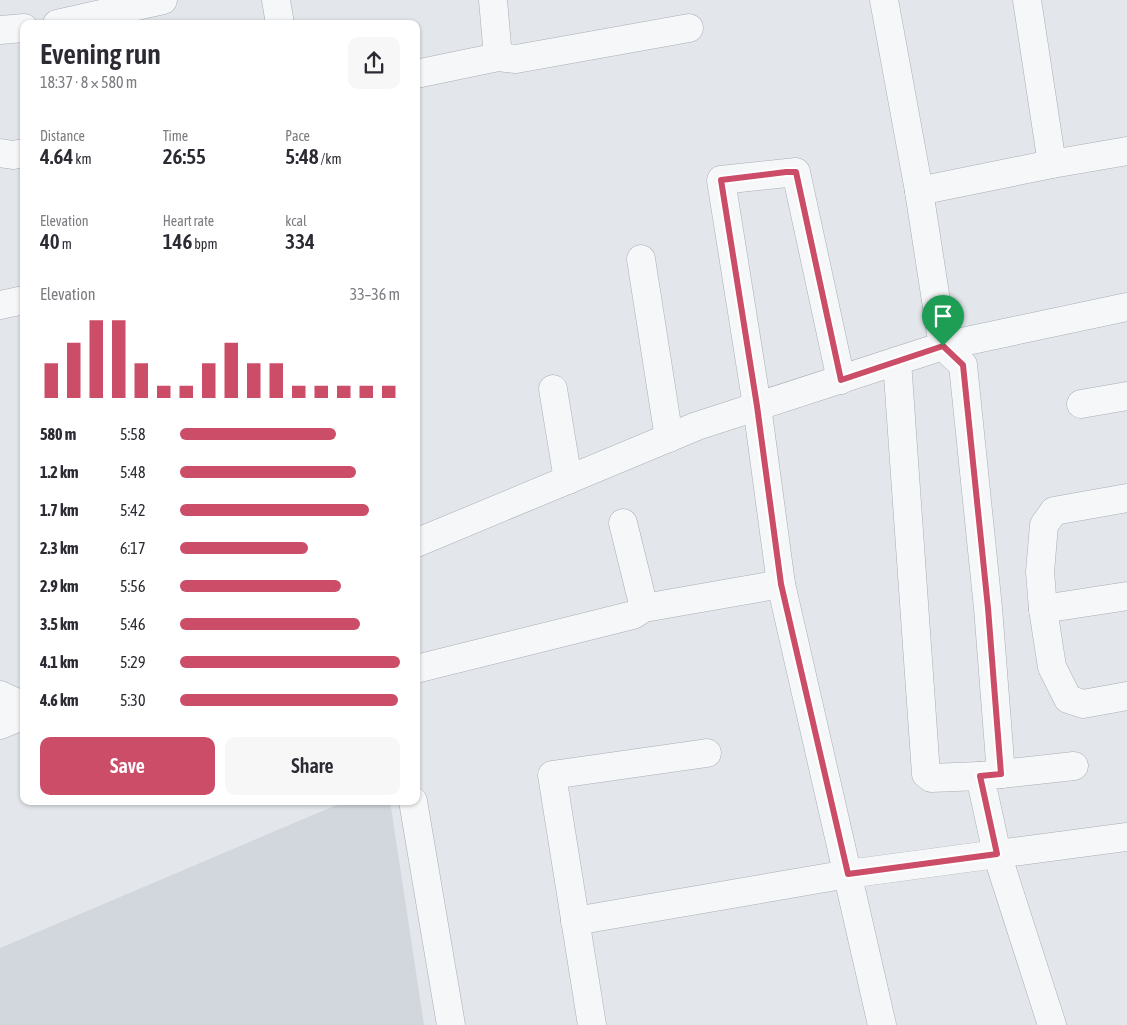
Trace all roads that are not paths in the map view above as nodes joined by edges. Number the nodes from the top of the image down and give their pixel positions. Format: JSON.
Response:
{"nodes":[{"id":1,"x":163,"y":0,"type":"edge"},
{"id":2,"x":276,"y":0,"type":"edge"},
{"id":3,"x":493,"y":0,"type":"edge"},
{"id":4,"x":884,"y":0,"type":"edge"},
{"id":5,"x":1027,"y":0,"type":"edge"},
{"id":6,"x":75,"y":20,"type":"edge"},
{"id":7,"x":279,"y":20,"type":"edge"},
{"id":8,"x":20,"y":28,"type":"edge"},
{"id":9,"x":689,"y":28,"type":"dead end"},
{"id":10,"x":0,"y":30,"type":"edge"},
{"id":11,"x":498,"y":57,"type":"junction"},
{"id":12,"x":420,"y":73,"type":"edge"},
{"id":13,"x":1127,"y":151,"type":"edge"},
{"id":14,"x":0,"y":153,"type":"edge"},
{"id":15,"x":20,"y":154,"type":"edge"},
{"id":16,"x":1052,"y":164,"type":"junction"},
{"id":17,"x":919,"y":191,"type":"junction"},
{"id":18,"x":641,"y":259,"type":"dead end"},
{"id":19,"x":20,"y":301,"type":"edge"},
{"id":20,"x":0,"y":305,"type":"edge"},
{"id":21,"x":1127,"y":307,"type":"edge"},
{"id":22,"x":943,"y":346,"type":"junction"},
{"id":23,"x":897,"y":361,"type":"junction"},
{"id":24,"x":841,"y":380,"type":"junction"},
{"id":25,"x":553,"y":389,"type":"dead end"},
{"id":26,"x":1127,"y":396,"type":"edge"},
{"id":27,"x":1082,"y":404,"type":"dead end"},
{"id":28,"x":757,"y":406,"type":"junction"},
{"id":29,"x":669,"y":438,"type":"junction"},
{"id":30,"x":568,"y":480,"type":"junction"},
{"id":31,"x":1127,"y":498,"type":"edge"},
{"id":32,"x":623,"y":523,"type":"dead end"},
{"id":33,"x":420,"y":541,"type":"edge"},
{"id":34,"x":781,"y":584,"type":"junction"},
{"id":35,"x":1127,"y":596,"type":"edge"},
{"id":36,"x":644,"y":608,"type":"junction"},
{"id":37,"x":1043,"y":609,"type":"junction"},
{"id":38,"x":420,"y":668,"type":"edge"},
{"id":39,"x":0,"y":695,"type":"edge"},
{"id":40,"x":1127,"y":696,"type":"edge"},
{"id":41,"x":20,"y":704,"type":"edge"},
{"id":42,"x":20,"y":717,"type":"edge"},
{"id":43,"x":0,"y":725,"type":"edge"},
{"id":44,"x":707,"y":753,"type":"dead end"},
{"id":45,"x":1074,"y":766,"type":"dead end"},
{"id":46,"x":991,"y":775,"type":"junction"},
{"id":47,"x":413,"y":805,"type":"edge"},
{"id":48,"x":1127,"y":837,"type":"edge"},
{"id":49,"x":997,"y":854,"type":"junction"},
{"id":50,"x":848,"y":874,"type":"junction"},
{"id":51,"x":575,"y":921,"type":"junction"},
{"id":52,"x":451,"y":1025,"type":"edge"},
{"id":53,"x":592,"y":1025,"type":"edge"},
{"id":54,"x":882,"y":1025,"type":"edge"},
{"id":55,"x":1052,"y":1025,"type":"edge"}],
"edges":[{"from":1,"to":6,"type":"street"},
{"from":2,"to":7,"type":"street"},
{"from":3,"to":11,"type":"street"},
{"from":4,"to":17,"type":"street"},
{"from":5,"to":16,"type":"street"},
{"from":8,"to":10,"type":"street"},
{"from":9,"to":11,"type":"street"},
{"from":11,"to":12,"type":"street"},
{"from":13,"to":16,"type":"street"},
{"from":14,"to":15,"type":"street"},
{"from":16,"to":17,"type":"street"},
{"from":17,"to":22,"type":"street"},
{"from":18,"to":29,"type":"street"},
{"from":19,"to":20,"type":"street"},
{"from":21,"to":22,"type":"street"},
{"from":22,"to":23,"type":"street"},
{"from":22,"to":46,"type":"street"},
{"from":23,"to":24,"type":"street"},
{"from":23,"to":46,"type":"street"},
{"from":24,"to":28,"type":"street"},
{"from":24,"to":28,"type":"street"},
{"from":25,"to":30,"type":"street"},
{"from":26,"to":27,"type":"street"},
{"from":28,"to":29,"type":"street"},
{"from":28,"to":34,"type":"street"},
{"from":29,"to":30,"type":"street"},
{"from":30,"to":33,"type":"street"},
{"from":31,"to":37,"type":"street"},
{"from":32,"to":36,"type":"street"},
{"from":34,"to":36,"type":"street"},
{"from":34,"to":50,"type":"street"},
{"from":35,"to":37,"type":"street"},
{"from":36,"to":38,"type":"street"},
{"from":37,"to":40,"type":"street"},
{"from":39,"to":41,"type":"street"},
{"from":42,"to":43,"type":"street"},
{"from":44,"to":51,"type":"street"},
{"from":45,"to":46,"type":"street"},
{"from":46,"to":49,"type":"street"},
{"from":47,"to":52,"type":"street"},
{"from":48,"to":49,"type":"street"},
{"from":49,"to":50,"type":"street"},
{"from":49,"to":55,"type":"street"},
{"from":50,"to":51,"type":"street"},
{"from":50,"to":54,"type":"street"},
{"from":51,"to":53,"type":"street"}]}
